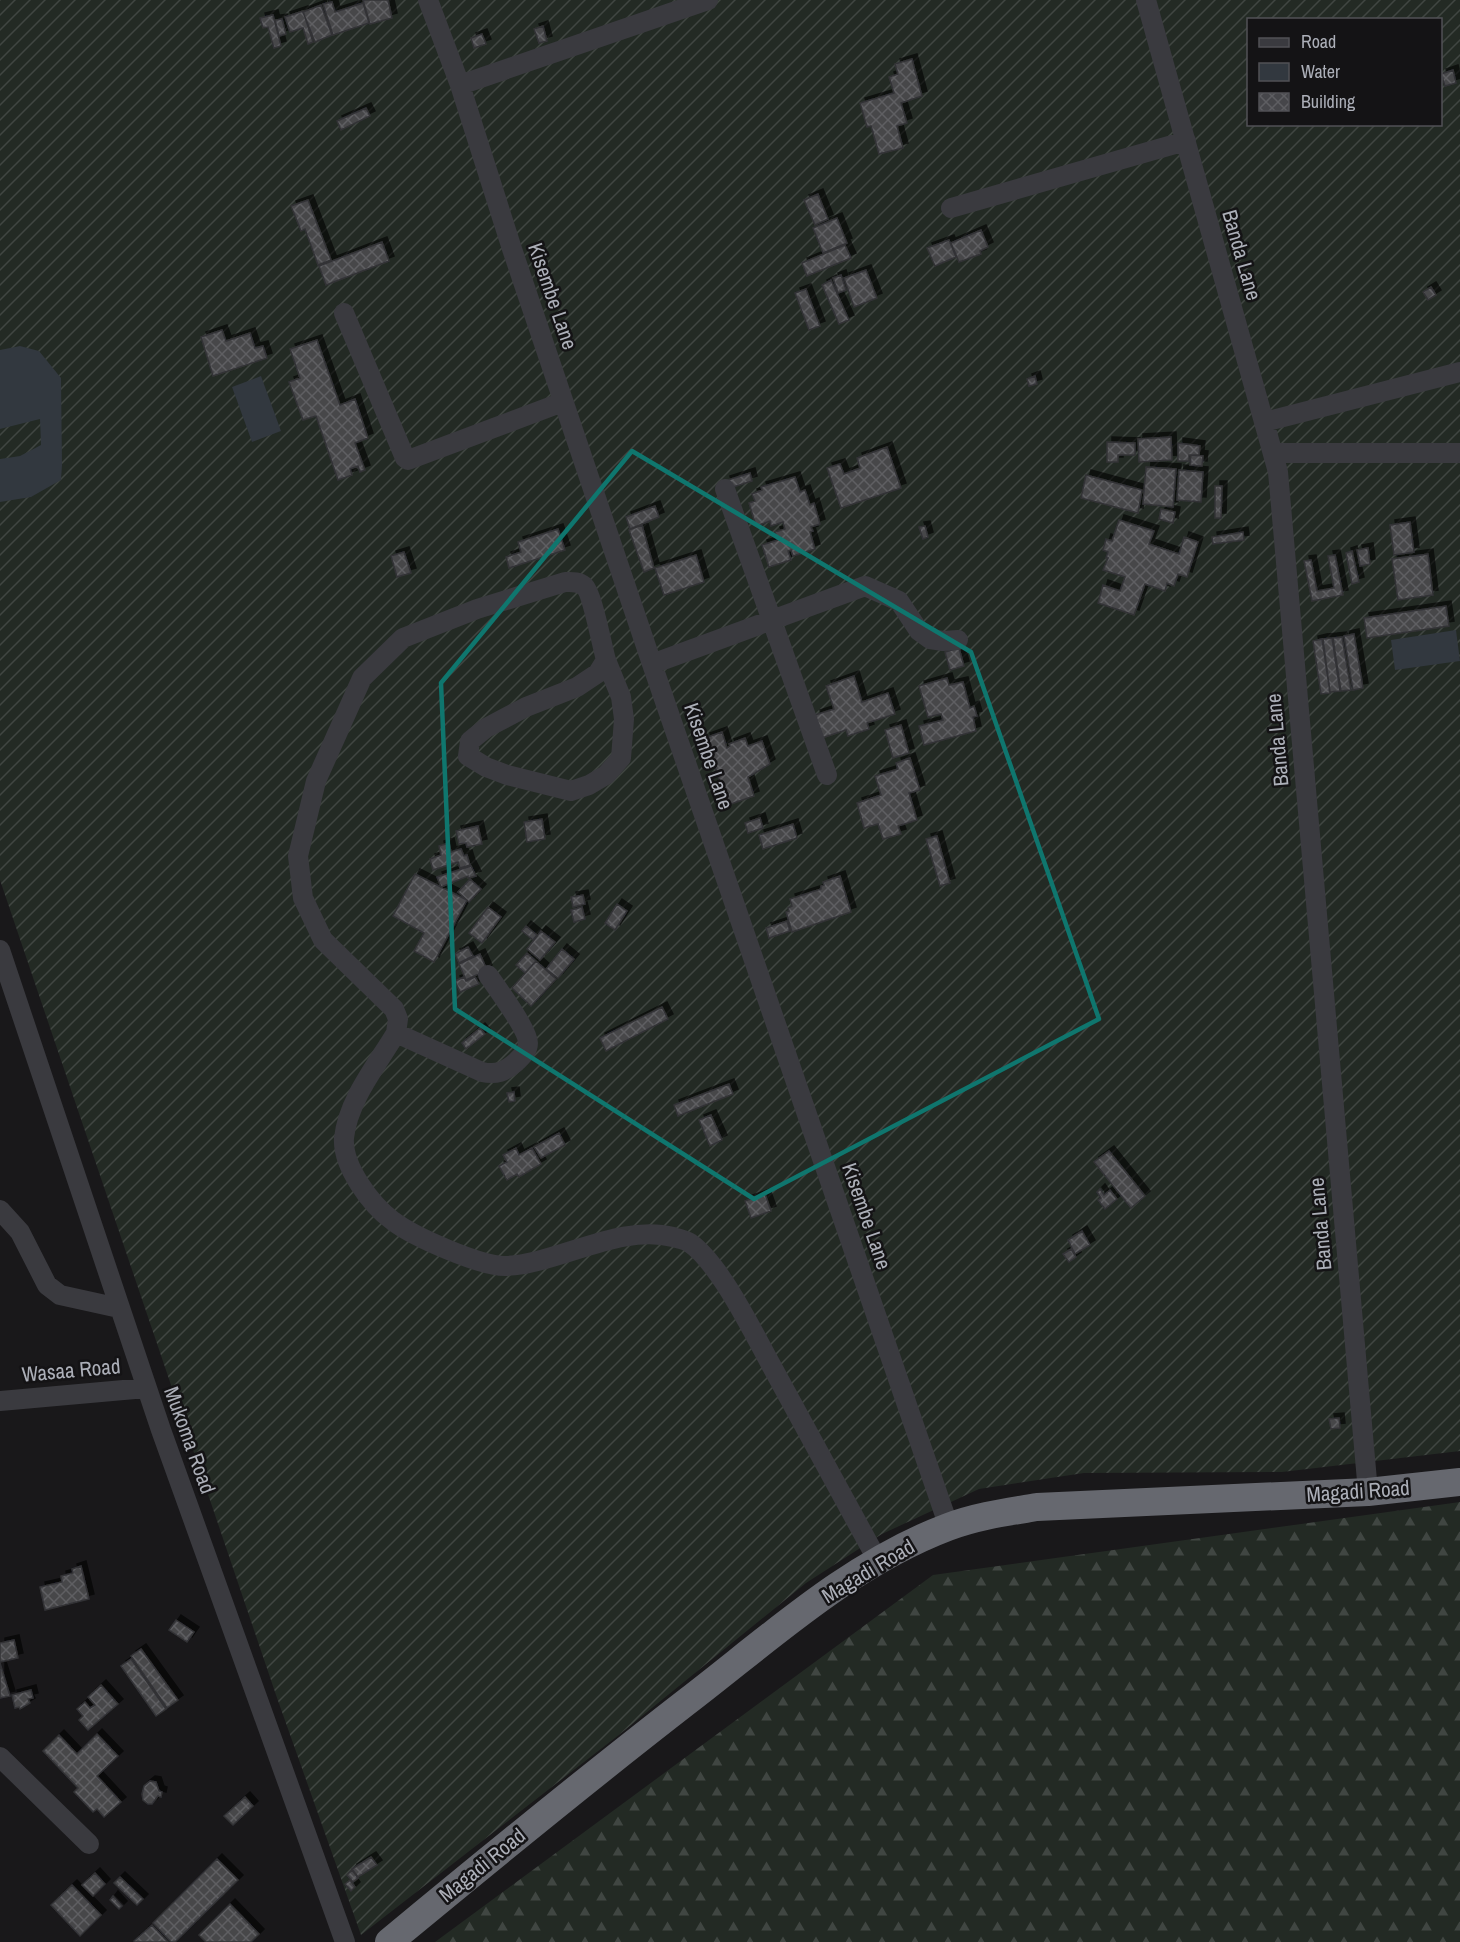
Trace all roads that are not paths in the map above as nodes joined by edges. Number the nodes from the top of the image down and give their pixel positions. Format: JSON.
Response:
{"nodes":[{"id":1,"x":429,"y":0,"type":"edge"},
{"id":2,"x":708,"y":0,"type":"edge"},
{"id":3,"x":1146,"y":0,"type":"edge"},
{"id":4,"x":460,"y":86,"type":"junction"},
{"id":5,"x":1186,"y":141,"type":"junction"},
{"id":6,"x":951,"y":208,"type":"dead end"},
{"id":7,"x":344,"y":313,"type":"dead end"},
{"id":8,"x":1460,"y":372,"type":"edge"},
{"id":9,"x":564,"y":402,"type":"junction"},
{"id":10,"x":1264,"y":422,"type":"junction"},
{"id":11,"x":1273,"y":453,"type":"junction"},
{"id":12,"x":1460,"y":453,"type":"edge"},
{"id":13,"x":725,"y":489,"type":"dead end"},
{"id":14,"x":772,"y":618,"type":"junction"},
{"id":15,"x":958,"y":640,"type":"dead end"},
{"id":16,"x":606,"y":660,"type":"junction"},
{"id":17,"x":652,"y":664,"type":"junction"},
{"id":18,"x":827,"y":775,"type":"dead end"},
{"id":19,"x":0,"y":950,"type":"edge"},
{"id":20,"x":488,"y":975,"type":"dead end"},
{"id":21,"x":396,"y":1033,"type":"junction"},
{"id":22,"x":0,"y":1210,"type":"edge"},
{"id":23,"x":119,"y":1308,"type":"junction"},
{"id":24,"x":146,"y":1388,"type":"junction"},
{"id":25,"x":0,"y":1401,"type":"edge"},
{"id":26,"x":1460,"y":1482,"type":"edge"},
{"id":27,"x":1368,"y":1492,"type":"junction"},
{"id":28,"x":949,"y":1527,"type":"junction"},
{"id":29,"x":878,"y":1561,"type":"junction"},
{"id":30,"x":0,"y":1757,"type":"edge"},
{"id":31,"x":89,"y":1844,"type":"dead end"},
{"id":32,"x":345,"y":1942,"type":"edge"},
{"id":33,"x":389,"y":1942,"type":"edge"}],
"edges":[{"from":1,"to":4,"type":"street","name":"Kisembe Lane"},
{"from":2,"to":4,"type":"street"},
{"from":3,"to":5,"type":"street","name":"Banda Lane"},
{"from":4,"to":9,"type":"street","name":"Kisembe Lane"},
{"from":5,"to":6,"type":"street"},
{"from":5,"to":10,"type":"street","name":"Banda Lane"},
{"from":7,"to":9,"type":"street"},
{"from":8,"to":10,"type":"street"},
{"from":9,"to":17,"type":"street","name":"Kisembe Lane"},
{"from":10,"to":11,"type":"street","name":"Banda Lane"},
{"from":11,"to":12,"type":"street"},
{"from":11,"to":27,"type":"street","name":"Banda Lane"},
{"from":13,"to":14,"type":"street"},
{"from":14,"to":15,"type":"street"},
{"from":14,"to":17,"type":"street"},
{"from":14,"to":18,"type":"street"},
{"from":16,"to":16,"type":"street"},
{"from":16,"to":21,"type":"street"},
{"from":17,"to":28,"type":"street","name":"Kisembe Lane"},
{"from":19,"to":23,"type":"street","name":"Mukoma Road"},
{"from":20,"to":21,"type":"street"},
{"from":21,"to":29,"type":"street"},
{"from":22,"to":23,"type":"street"},
{"from":23,"to":24,"type":"street","name":"Mukoma Road"},
{"from":24,"to":25,"type":"street","name":"Wasaa Road"},
{"from":24,"to":32,"type":"street","name":"Mukoma Road"},
{"from":26,"to":27,"type":"highway","name":"Magadi Road"},
{"from":27,"to":28,"type":"highway","name":"Magadi Road"},
{"from":28,"to":29,"type":"highway","name":"Magadi Road"},
{"from":29,"to":33,"type":"highway","name":"Magadi Road"},
{"from":30,"to":31,"type":"street"}]}
